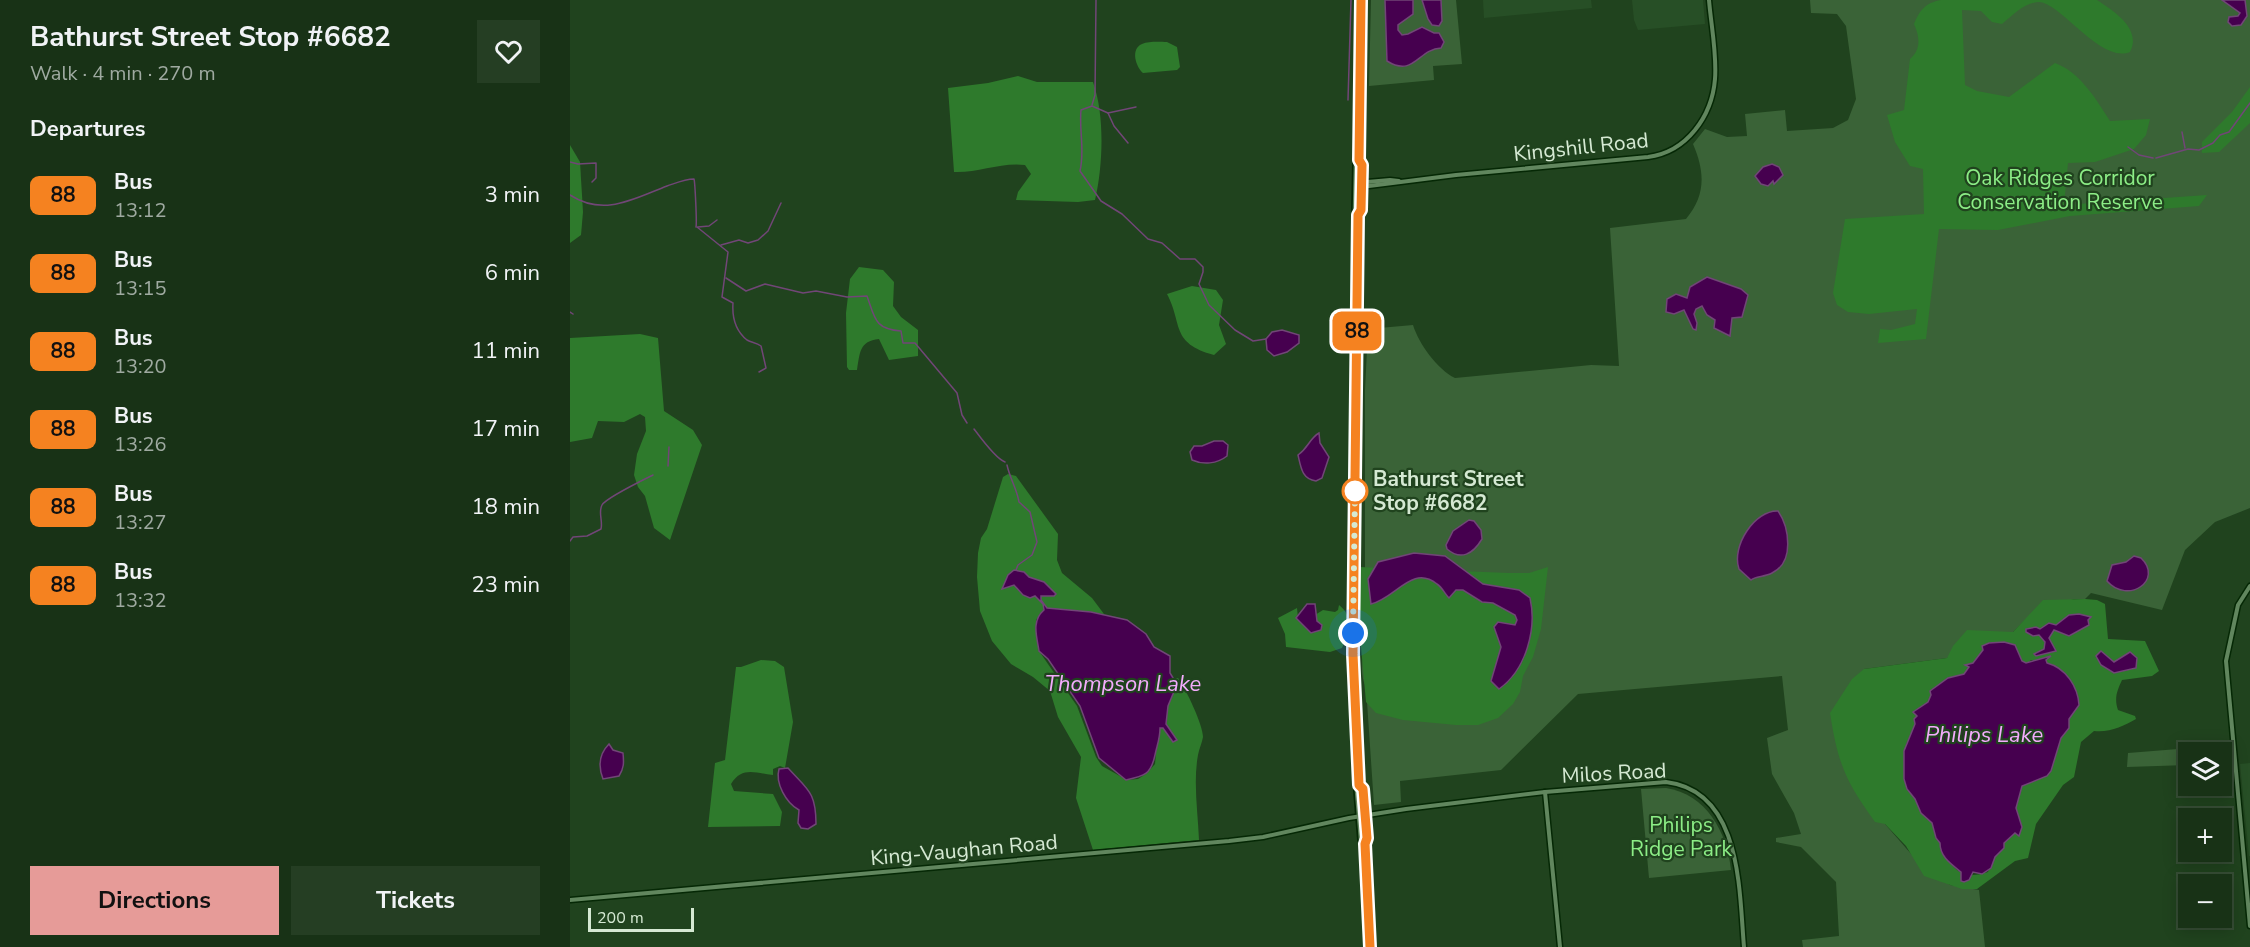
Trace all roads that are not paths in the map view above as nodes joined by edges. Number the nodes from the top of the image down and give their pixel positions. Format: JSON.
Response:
{"nodes":[{"id":1,"x":1361,"y":0,"type":"edge"},
{"id":2,"x":1709,"y":0,"type":"edge"},
{"id":3,"x":1358,"y":185,"type":"junction"},
{"id":4,"x":2250,"y":586,"type":"edge"},
{"id":5,"x":1359,"y":785,"type":"junction"},
{"id":6,"x":1545,"y":792,"type":"junction"},
{"id":7,"x":1366,"y":816,"type":"junction"},
{"id":8,"x":1359,"y":817,"type":"junction"},
{"id":9,"x":1365,"y":844,"type":"junction"},
{"id":10,"x":570,"y":900,"type":"edge"},
{"id":11,"x":2250,"y":927,"type":"edge"},
{"id":12,"x":1371,"y":947,"type":"edge"},
{"id":13,"x":1560,"y":947,"type":"edge"},
{"id":14,"x":1744,"y":947,"type":"edge"}],
"edges":[{"from":1,"to":3,"type":"main road"},
{"from":2,"to":3,"type":"street","name":"Kingshill Road"},
{"from":3,"to":5,"type":"main road"},
{"from":4,"to":11,"type":"street"},
{"from":5,"to":7,"type":"main road"},
{"from":5,"to":8,"type":"main road"},
{"from":6,"to":7,"type":"street","name":"Milos Road"},
{"from":6,"to":13,"type":"street"},
{"from":6,"to":14,"type":"street","name":"Milos Road"},
{"from":7,"to":8,"type":"street","name":"Milos Road"},
{"from":7,"to":9,"type":"main road"},
{"from":8,"to":9,"type":"main road"},
{"from":8,"to":10,"type":"street","name":"King-Vaughan Road"},
{"from":9,"to":12,"type":"main road"}]}
